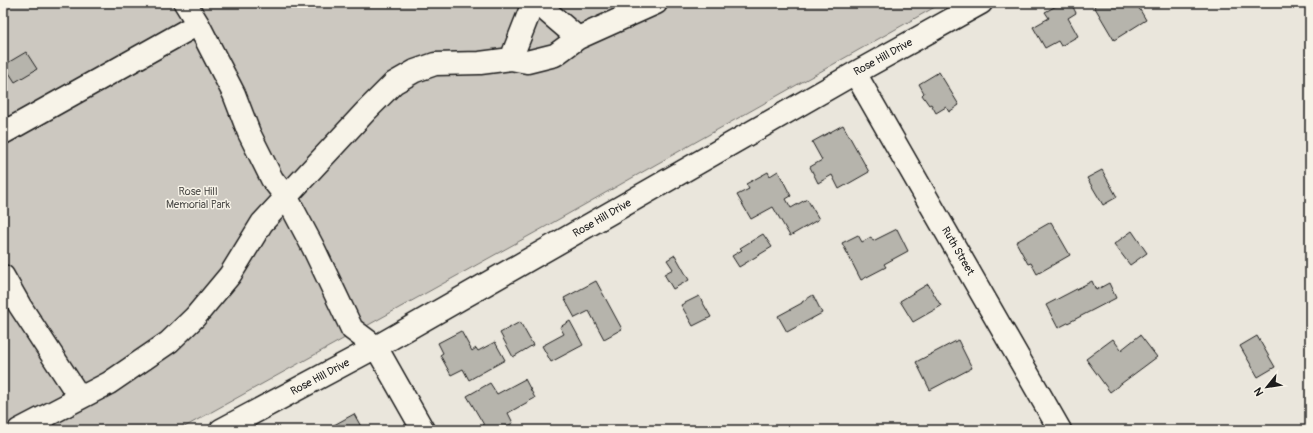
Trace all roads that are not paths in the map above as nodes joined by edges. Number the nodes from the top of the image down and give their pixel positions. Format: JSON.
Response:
{"nodes":[{"id":1,"x":185,"y":3,"type":"edge"},
{"id":2,"x":533,"y":3,"type":"edge"},
{"id":3,"x":537,"y":3,"type":"edge"},
{"id":4,"x":656,"y":3,"type":"edge"},
{"id":5,"x":981,"y":3,"type":"edge"},
{"id":6,"x":198,"y":24,"type":"junction"},
{"id":7,"x":578,"y":38,"type":"junction"},
{"id":8,"x":511,"y":59,"type":"junction"},
{"id":9,"x":855,"y":73,"type":"junction"},
{"id":10,"x":3,"y":133,"type":"edge"},
{"id":11,"x":287,"y":198,"type":"junction"},
{"id":12,"x":3,"y":276,"type":"edge"},
{"id":13,"x":376,"y":347,"type":"junction"},
{"id":14,"x":80,"y":398,"type":"junction"},
{"id":15,"x":19,"y":430,"type":"edge"},
{"id":16,"x":222,"y":430,"type":"edge"},
{"id":17,"x":423,"y":430,"type":"edge"},
{"id":18,"x":1060,"y":430,"type":"edge"}],
"edges":[{"from":1,"to":6,"type":"street"},
{"from":2,"to":8,"type":"street"},
{"from":3,"to":7,"type":"street"},
{"from":4,"to":7,"type":"street"},
{"from":5,"to":9,"type":"street","name":"Rose Hill Drive"},
{"from":6,"to":10,"type":"street"},
{"from":6,"to":11,"type":"street"},
{"from":7,"to":8,"type":"street"},
{"from":8,"to":11,"type":"street"},
{"from":9,"to":13,"type":"street","name":"Rose Hill Drive"},
{"from":9,"to":18,"type":"street","name":"Ruth Street"},
{"from":11,"to":13,"type":"street"},
{"from":11,"to":14,"type":"street"},
{"from":12,"to":14,"type":"street"},
{"from":13,"to":16,"type":"street","name":"Rose Hill Drive"},
{"from":13,"to":17,"type":"street"},
{"from":14,"to":15,"type":"street"}]}
